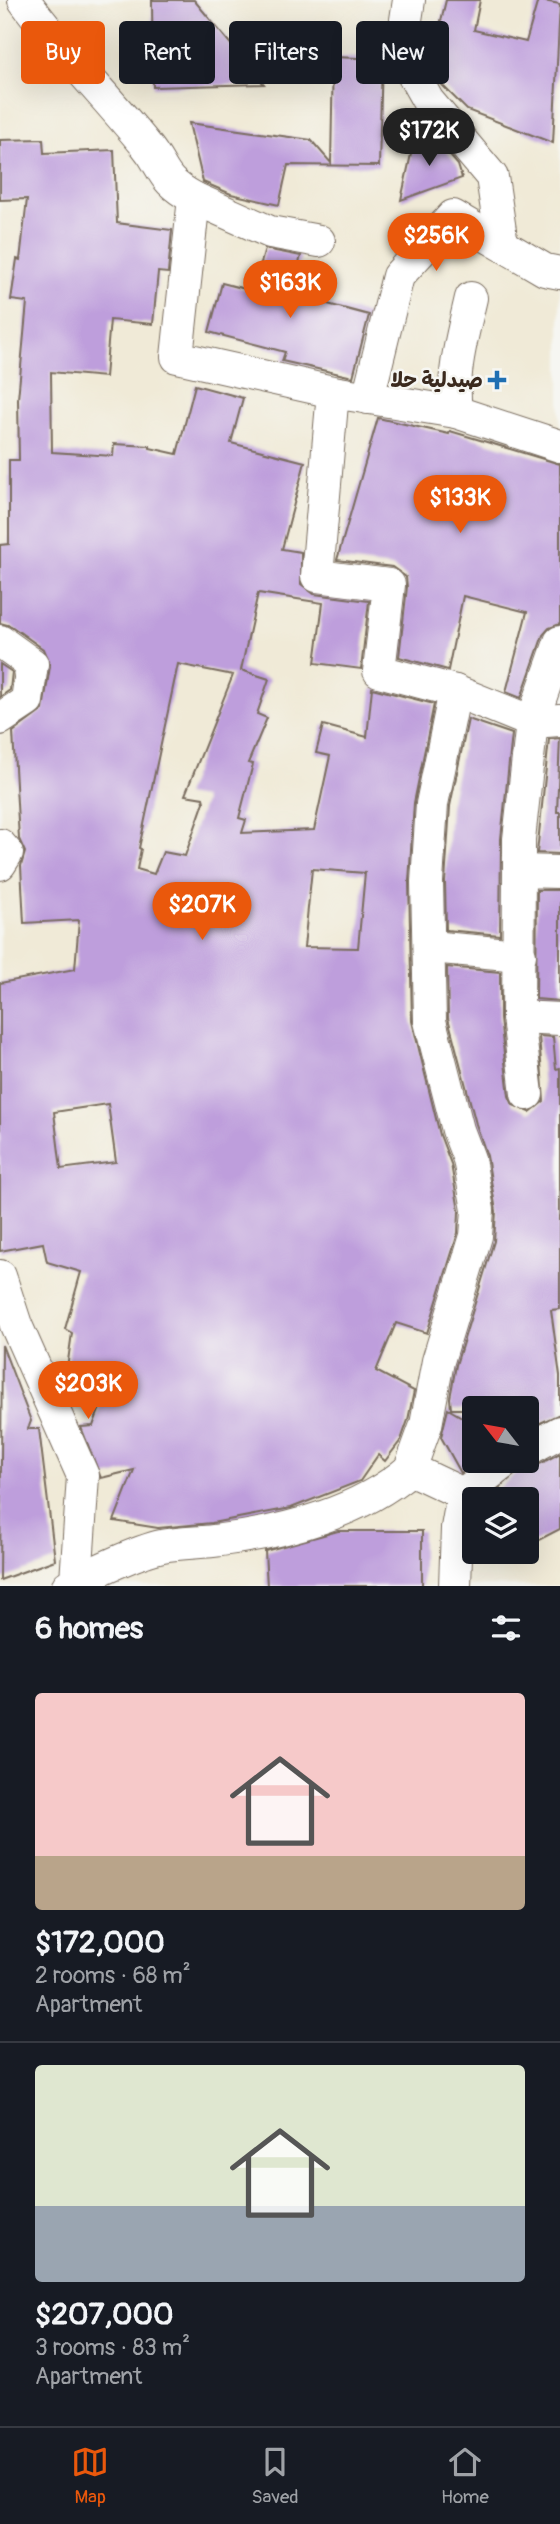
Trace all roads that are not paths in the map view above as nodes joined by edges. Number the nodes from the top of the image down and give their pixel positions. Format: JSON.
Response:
{"nodes":[{"id":1,"x":24,"y":0,"type":"edge"},
{"id":2,"x":409,"y":0,"type":"edge"},
{"id":3,"x":194,"y":198,"type":"junction"},
{"id":4,"x":319,"y":241,"type":"dead end"},
{"id":5,"x":502,"y":244,"type":"junction"},
{"id":6,"x":560,"y":274,"type":"edge"},
{"id":7,"x":471,"y":298,"type":"dead end"},
{"id":8,"x":333,"y":393,"type":"junction"},
{"id":9,"x":368,"y":398,"type":"junction"},
{"id":10,"x":456,"y":412,"type":"junction"},
{"id":11,"x":560,"y":446,"type":"edge"},
{"id":12,"x":0,"y":641,"type":"edge"},
{"id":13,"x":560,"y":642,"type":"edge"},
{"id":14,"x":455,"y":691,"type":"junction"},
{"id":15,"x":0,"y":719,"type":"edge"},
{"id":16,"x":546,"y":721,"type":"edge"},
{"id":17,"x":0,"y":845,"type":"edge"},
{"id":18,"x":0,"y":864,"type":"edge"},
{"id":19,"x":519,"y":871,"type":"junction"},
{"id":20,"x":560,"y":872,"type":"edge"},
{"id":21,"x":430,"y":947,"type":"junction"},
{"id":22,"x":520,"y":955,"type":"junction"},
{"id":23,"x":518,"y":1017,"type":"junction"},
{"id":24,"x":560,"y":1019,"type":"edge"},
{"id":25,"x":527,"y":1094,"type":"dead end"},
{"id":26,"x":0,"y":1276,"type":"edge"},
{"id":27,"x":560,"y":1432,"type":"edge"},
{"id":28,"x":539,"y":1443,"type":"edge"},
{"id":29,"x":410,"y":1469,"type":"junction"},
{"id":30,"x":489,"y":1474,"type":"edge"},
{"id":31,"x":472,"y":1487,"type":"edge"},
{"id":32,"x":462,"y":1494,"type":"edge"},
{"id":33,"x":462,"y":1500,"type":"edge"},
{"id":34,"x":72,"y":1584,"type":"edge"},
{"id":35,"x":455,"y":1586,"type":"edge"}],
"edges":[{"from":1,"to":3,"type":"street"},
{"from":2,"to":5,"type":"street"},
{"from":3,"to":4,"type":"street"},
{"from":3,"to":8,"type":"street"},
{"from":5,"to":6,"type":"street"},
{"from":5,"to":9,"type":"street"},
{"from":7,"to":10,"type":"street"},
{"from":8,"to":9,"type":"street"},
{"from":8,"to":14,"type":"street"},
{"from":9,"to":10,"type":"street"},
{"from":10,"to":11,"type":"street"},
{"from":12,"to":15,"type":"street"},
{"from":13,"to":16,"type":"street"},
{"from":14,"to":16,"type":"street"},
{"from":14,"to":21,"type":"street"},
{"from":16,"to":19,"type":"street"},
{"from":17,"to":18,"type":"street"},
{"from":19,"to":20,"type":"street"},
{"from":19,"to":22,"type":"street"},
{"from":21,"to":22,"type":"street"},
{"from":21,"to":29,"type":"street"},
{"from":22,"to":23,"type":"street"},
{"from":23,"to":24,"type":"street"},
{"from":23,"to":25,"type":"street"},
{"from":26,"to":34,"type":"street"},
{"from":27,"to":28,"type":"street"},
{"from":29,"to":32,"type":"street"},
{"from":29,"to":34,"type":"street"},
{"from":30,"to":31,"type":"street"},
{"from":33,"to":35,"type":"street"}]}
